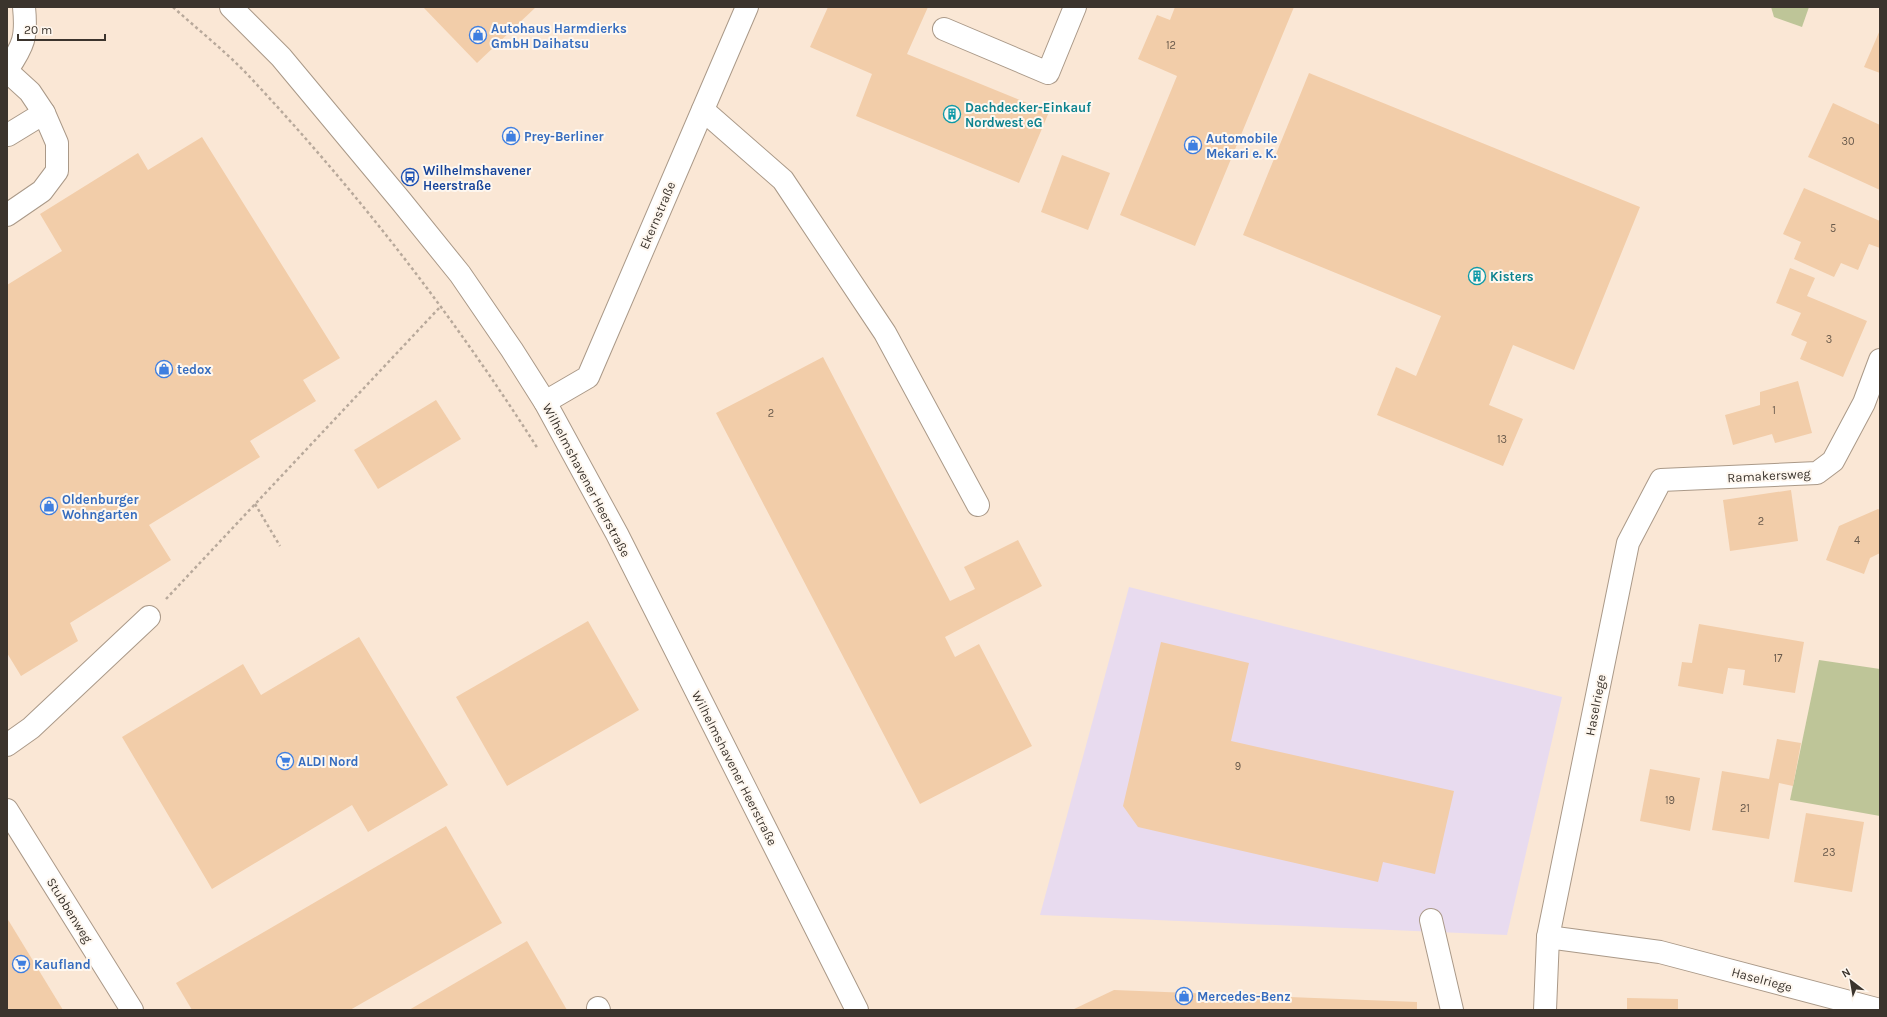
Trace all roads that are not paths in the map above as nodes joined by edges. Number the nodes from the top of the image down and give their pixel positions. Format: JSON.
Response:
{"nodes":[{"id":1,"x":24,"y":7,"type":"edge"},
{"id":2,"x":231,"y":7,"type":"edge"},
{"id":3,"x":747,"y":7,"type":"edge"},
{"id":4,"x":1075,"y":7,"type":"edge"},
{"id":5,"x":944,"y":29,"type":"dead end"},
{"id":6,"x":7,"y":70,"type":"edge"},
{"id":7,"x":702,"y":110,"type":"junction"},
{"id":8,"x":44,"y":114,"type":"junction"},
{"id":9,"x":8,"y":135,"type":"edge"},
{"id":10,"x":7,"y":215,"type":"edge"},
{"id":11,"x":1880,"y":360,"type":"edge"},
{"id":12,"x":545,"y":402,"type":"junction"},
{"id":13,"x":1661,"y":480,"type":"joint"},
{"id":14,"x":978,"y":504,"type":"dead end"},
{"id":15,"x":149,"y":617,"type":"road end"},
{"id":16,"x":7,"y":745,"type":"edge"},
{"id":17,"x":7,"y":810,"type":"edge"},
{"id":18,"x":1431,"y":920,"type":"dead end"},
{"id":19,"x":1548,"y":937,"type":"junction"},
{"id":20,"x":132,"y":1010,"type":"edge"},
{"id":21,"x":857,"y":1010,"type":"edge"},
{"id":22,"x":1452,"y":1010,"type":"edge"},
{"id":23,"x":1545,"y":1010,"type":"edge"},
{"id":24,"x":1880,"y":1010,"type":"edge"}],
"edges":[{"from":1,"to":6,"type":"street"},
{"from":2,"to":12,"type":"street","name":"Wilhelmshavener Heerstraße"},
{"from":3,"to":7,"type":"street","name":"Ekernstraße"},
{"from":4,"to":5,"type":"street"},
{"from":6,"to":8,"type":"street"},
{"from":7,"to":12,"type":"street","name":"Ekernstraße"},
{"from":7,"to":14,"type":"street"},
{"from":8,"to":9,"type":"street"},
{"from":8,"to":10,"type":"street"},
{"from":11,"to":13,"type":"street","name":"Ramakersweg"},
{"from":12,"to":21,"type":"street","name":"Wilhelmshavener Heerstraße"},
{"from":13,"to":19,"type":"street","name":"Haselriege"},
{"from":15,"to":16,"type":"street"},
{"from":17,"to":20,"type":"street","name":"Stubbenweg"},
{"from":18,"to":22,"type":"street"},
{"from":19,"to":23,"type":"street","name":"Haselriege"},
{"from":19,"to":24,"type":"street","name":"Haselriege"}]}
